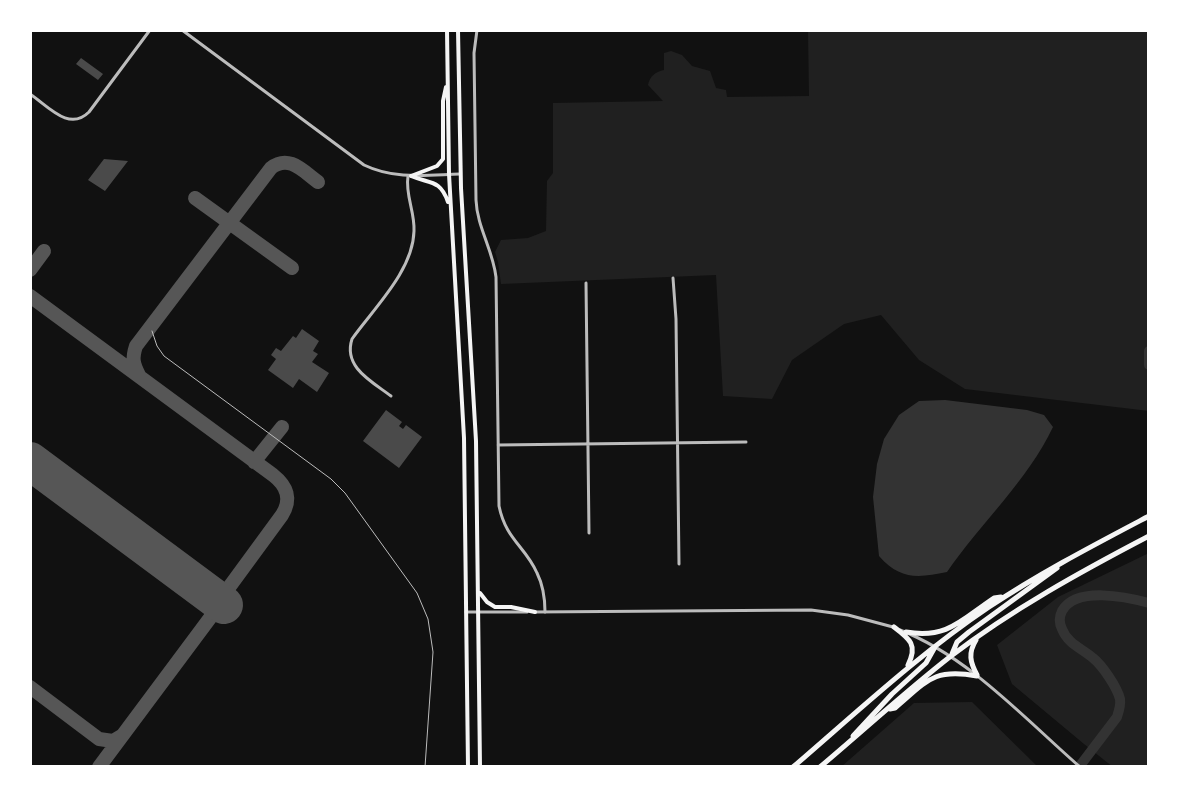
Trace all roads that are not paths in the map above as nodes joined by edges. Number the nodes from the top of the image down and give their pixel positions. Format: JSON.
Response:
{"nodes":[{"id":1,"x":150,"y":30,"type":"edge"},
{"id":2,"x":182,"y":30,"type":"edge"},
{"id":3,"x":447,"y":30,"type":"edge"},
{"id":4,"x":458,"y":30,"type":"edge"},
{"id":5,"x":477,"y":30,"type":"edge"},
{"id":6,"x":447,"y":83,"type":"junction"},
{"id":7,"x":30,"y":94,"type":"edge"},
{"id":8,"x":449,"y":174,"type":"junction"},
{"id":9,"x":461,"y":174,"type":"junction"},
{"id":10,"x":409,"y":176,"type":"junction"},
{"id":11,"x":451,"y":208,"type":"junction"},
{"id":12,"x":673,"y":278,"type":"dead end"},
{"id":13,"x":586,"y":283,"type":"dead end"},
{"id":14,"x":152,"y":331,"type":"dead end"},
{"id":15,"x":391,"y":396,"type":"dead end"},
{"id":16,"x":677,"y":442,"type":"junction"},
{"id":17,"x":746,"y":442,"type":"dead end"},
{"id":18,"x":588,"y":443,"type":"junction"},
{"id":19,"x":498,"y":445,"type":"junction"},
{"id":20,"x":1149,"y":516,"type":"edge"},
{"id":21,"x":589,"y":533,"type":"dead end"},
{"id":22,"x":1149,"y":536,"type":"edge"},
{"id":23,"x":1074,"y":555,"type":"junction"},
{"id":24,"x":679,"y":564,"type":"dead end"},
{"id":25,"x":478,"y":585,"type":"junction"},
{"id":26,"x":1006,"y":596,"type":"junction"},
{"id":27,"x":466,"y":612,"type":"junction"},
{"id":28,"x":478,"y":612,"type":"junction"},
{"id":29,"x":535,"y":612,"type":"junction"},
{"id":30,"x":545,"y":612,"type":"junction"},
{"id":31,"x":894,"y":627,"type":"junction"},
{"id":32,"x":906,"y":632,"type":"junction"},
{"id":33,"x":978,"y":637,"type":"junction"},
{"id":34,"x":935,"y":646,"type":"junction"},
{"id":35,"x":952,"y":656,"type":"junction"},
{"id":36,"x":904,"y":671,"type":"junction"},
{"id":37,"x":977,"y":676,"type":"junction"},
{"id":38,"x":885,"y":711,"type":"junction"},
{"id":39,"x":843,"y":747,"type":"junction"},
{"id":40,"x":425,"y":767,"type":"edge"},
{"id":41,"x":468,"y":767,"type":"edge"},
{"id":42,"x":480,"y":767,"type":"edge"},
{"id":43,"x":793,"y":767,"type":"edge"},
{"id":44,"x":820,"y":767,"type":"edge"},
{"id":45,"x":1080,"y":767,"type":"edge"}],
"edges":[{"from":1,"to":7,"type":"street"},
{"from":2,"to":10,"type":"street"},
{"from":3,"to":6,"type":"main road"},
{"from":4,"to":9,"type":"main road"},
{"from":5,"to":19,"type":"street"},
{"from":6,"to":8,"type":"main road"},
{"from":6,"to":10,"type":"main road"},
{"from":8,"to":9,"type":"street"},
{"from":8,"to":10,"type":"street"},
{"from":8,"to":11,"type":"main road"},
{"from":9,"to":25,"type":"main road"},
{"from":10,"to":11,"type":"main road"},
{"from":10,"to":15,"type":"street"},
{"from":11,"to":27,"type":"main road"},
{"from":12,"to":16,"type":"street"},
{"from":13,"to":18,"type":"street"},
{"from":14,"to":40,"type":"lane"},
{"from":16,"to":17,"type":"street"},
{"from":16,"to":18,"type":"street"},
{"from":16,"to":24,"type":"street"},
{"from":18,"to":19,"type":"street"},
{"from":18,"to":21,"type":"street"},
{"from":19,"to":30,"type":"street"},
{"from":20,"to":23,"type":"highway"},
{"from":22,"to":33,"type":"highway"},
{"from":23,"to":26,"type":"highway"},
{"from":23,"to":35,"type":"highway"},
{"from":25,"to":28,"type":"main road"},
{"from":25,"to":29,"type":"main road"},
{"from":26,"to":32,"type":"highway"},
{"from":26,"to":34,"type":"highway"},
{"from":27,"to":28,"type":"street"},
{"from":27,"to":41,"type":"main road"},
{"from":28,"to":29,"type":"street"},
{"from":28,"to":42,"type":"main road"},
{"from":29,"to":30,"type":"street"},
{"from":30,"to":31,"type":"street"},
{"from":31,"to":32,"type":"street"},
{"from":31,"to":36,"type":"highway"},
{"from":32,"to":34,"type":"street"},
{"from":33,"to":35,"type":"highway"},
{"from":33,"to":37,"type":"highway"},
{"from":34,"to":35,"type":"street"},
{"from":34,"to":36,"type":"highway"},
{"from":34,"to":39,"type":"highway"},
{"from":35,"to":37,"type":"street"},
{"from":35,"to":38,"type":"highway"},
{"from":36,"to":43,"type":"highway"},
{"from":37,"to":38,"type":"highway"},
{"from":37,"to":45,"type":"street"},
{"from":38,"to":39,"type":"highway"},
{"from":39,"to":44,"type":"highway"}]}
